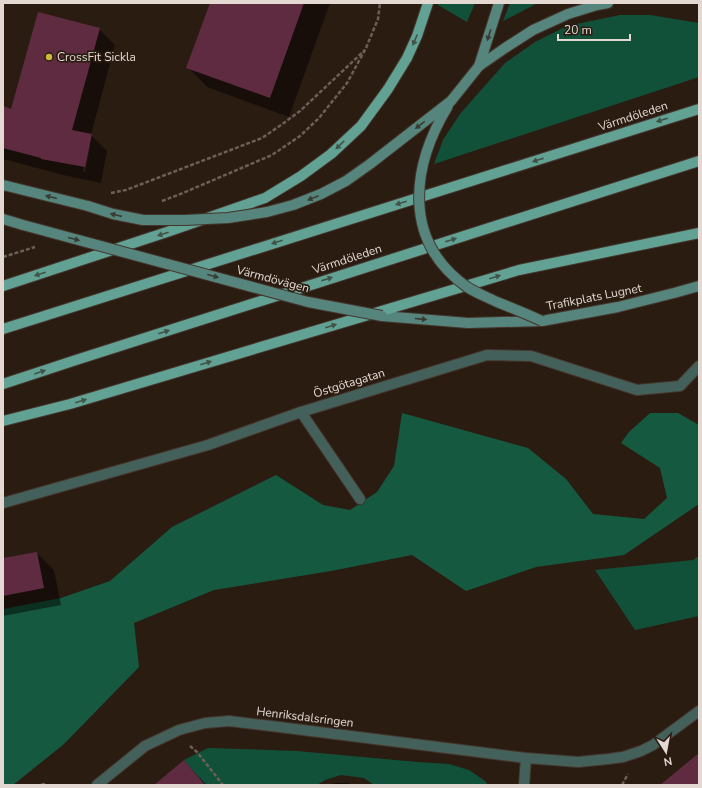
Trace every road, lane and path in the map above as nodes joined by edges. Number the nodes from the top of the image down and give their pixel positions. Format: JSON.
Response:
{"nodes":[{"id":1,"x":380,"y":3,"type":"edge"},
{"id":2,"x":428,"y":3,"type":"edge"},
{"id":3,"x":499,"y":3,"type":"edge"},
{"id":4,"x":608,"y":3,"type":"edge"},
{"id":5,"x":366,"y":48,"type":"junction"},
{"id":6,"x":479,"y":66,"type":"junction"},
{"id":7,"x":451,"y":101,"type":"junction"},
{"id":8,"x":699,"y":109,"type":"edge"},
{"id":9,"x":699,"y":161,"type":"edge"},
{"id":10,"x":3,"y":185,"type":"edge"},
{"id":11,"x":107,"y":193,"type":"dead end"},
{"id":12,"x":157,"y":203,"type":"dead end"},
{"id":13,"x":3,"y":219,"type":"edge"},
{"id":14,"x":699,"y":233,"type":"edge"},
{"id":15,"x":38,"y":246,"type":"dead end"},
{"id":16,"x":3,"y":257,"type":"edge"},
{"id":17,"x":3,"y":286,"type":"edge"},
{"id":18,"x":699,"y":286,"type":"edge"},
{"id":19,"x":542,"y":321,"type":"junction"},
{"id":20,"x":3,"y":329,"type":"edge"},
{"id":21,"x":699,"y":366,"type":"edge"},
{"id":22,"x":3,"y":384,"type":"edge"},
{"id":23,"x":301,"y":412,"type":"junction"},
{"id":24,"x":3,"y":421,"type":"edge"},
{"id":25,"x":360,"y":499,"type":"dead end"},
{"id":26,"x":3,"y":503,"type":"edge"},
{"id":27,"x":699,"y":711,"type":"edge"},
{"id":28,"x":188,"y":744,"type":"dead end"},
{"id":29,"x":526,"y":758,"type":"junction"},
{"id":30,"x":97,"y":785,"type":"edge"},
{"id":31,"x":223,"y":785,"type":"edge"},
{"id":32,"x":524,"y":785,"type":"edge"}],
"edges":[{"from":1,"to":5,"type":"path"},
{"from":2,"to":17,"type":"main road","one_way":true},
{"from":3,"to":6,"type":"main road","one_way":true},
{"from":4,"to":6,"type":"main road","name":"Trafikplats Lugnet"},
{"from":5,"to":11,"type":"path"},
{"from":5,"to":12,"type":"path"},
{"from":6,"to":7,"type":"main road","name":"Trafikplats Lugnet"},
{"from":7,"to":10,"type":"main road","one_way":true,"bridge":true},
{"from":7,"to":19,"type":"main road","name":"Trafikplats Lugnet","bridge":true},
{"from":8,"to":20,"type":"main road","name":"Värmdöleden","one_way":true},
{"from":22,"to":9,"type":"main road","name":"Värmdöleden","one_way":true},
{"from":13,"to":19,"type":"main road","name":"Värmdövägen","one_way":true,"bridge":true},
{"from":24,"to":14,"type":"main road","one_way":true},
{"from":15,"to":16,"type":"path"},
{"from":18,"to":19,"type":"main road","name":"Trafikplats Lugnet"},
{"from":21,"to":23,"type":"street","name":"Östgötagatan"},
{"from":23,"to":25,"type":"street"},
{"from":23,"to":26,"type":"street","name":"Östgötagatan"},
{"from":27,"to":29,"type":"street","name":"Henriksdalsringen"},
{"from":28,"to":31,"type":"path"},
{"from":29,"to":30,"type":"street","name":"Henriksdalsringen"},
{"from":29,"to":32,"type":"street"}]}
